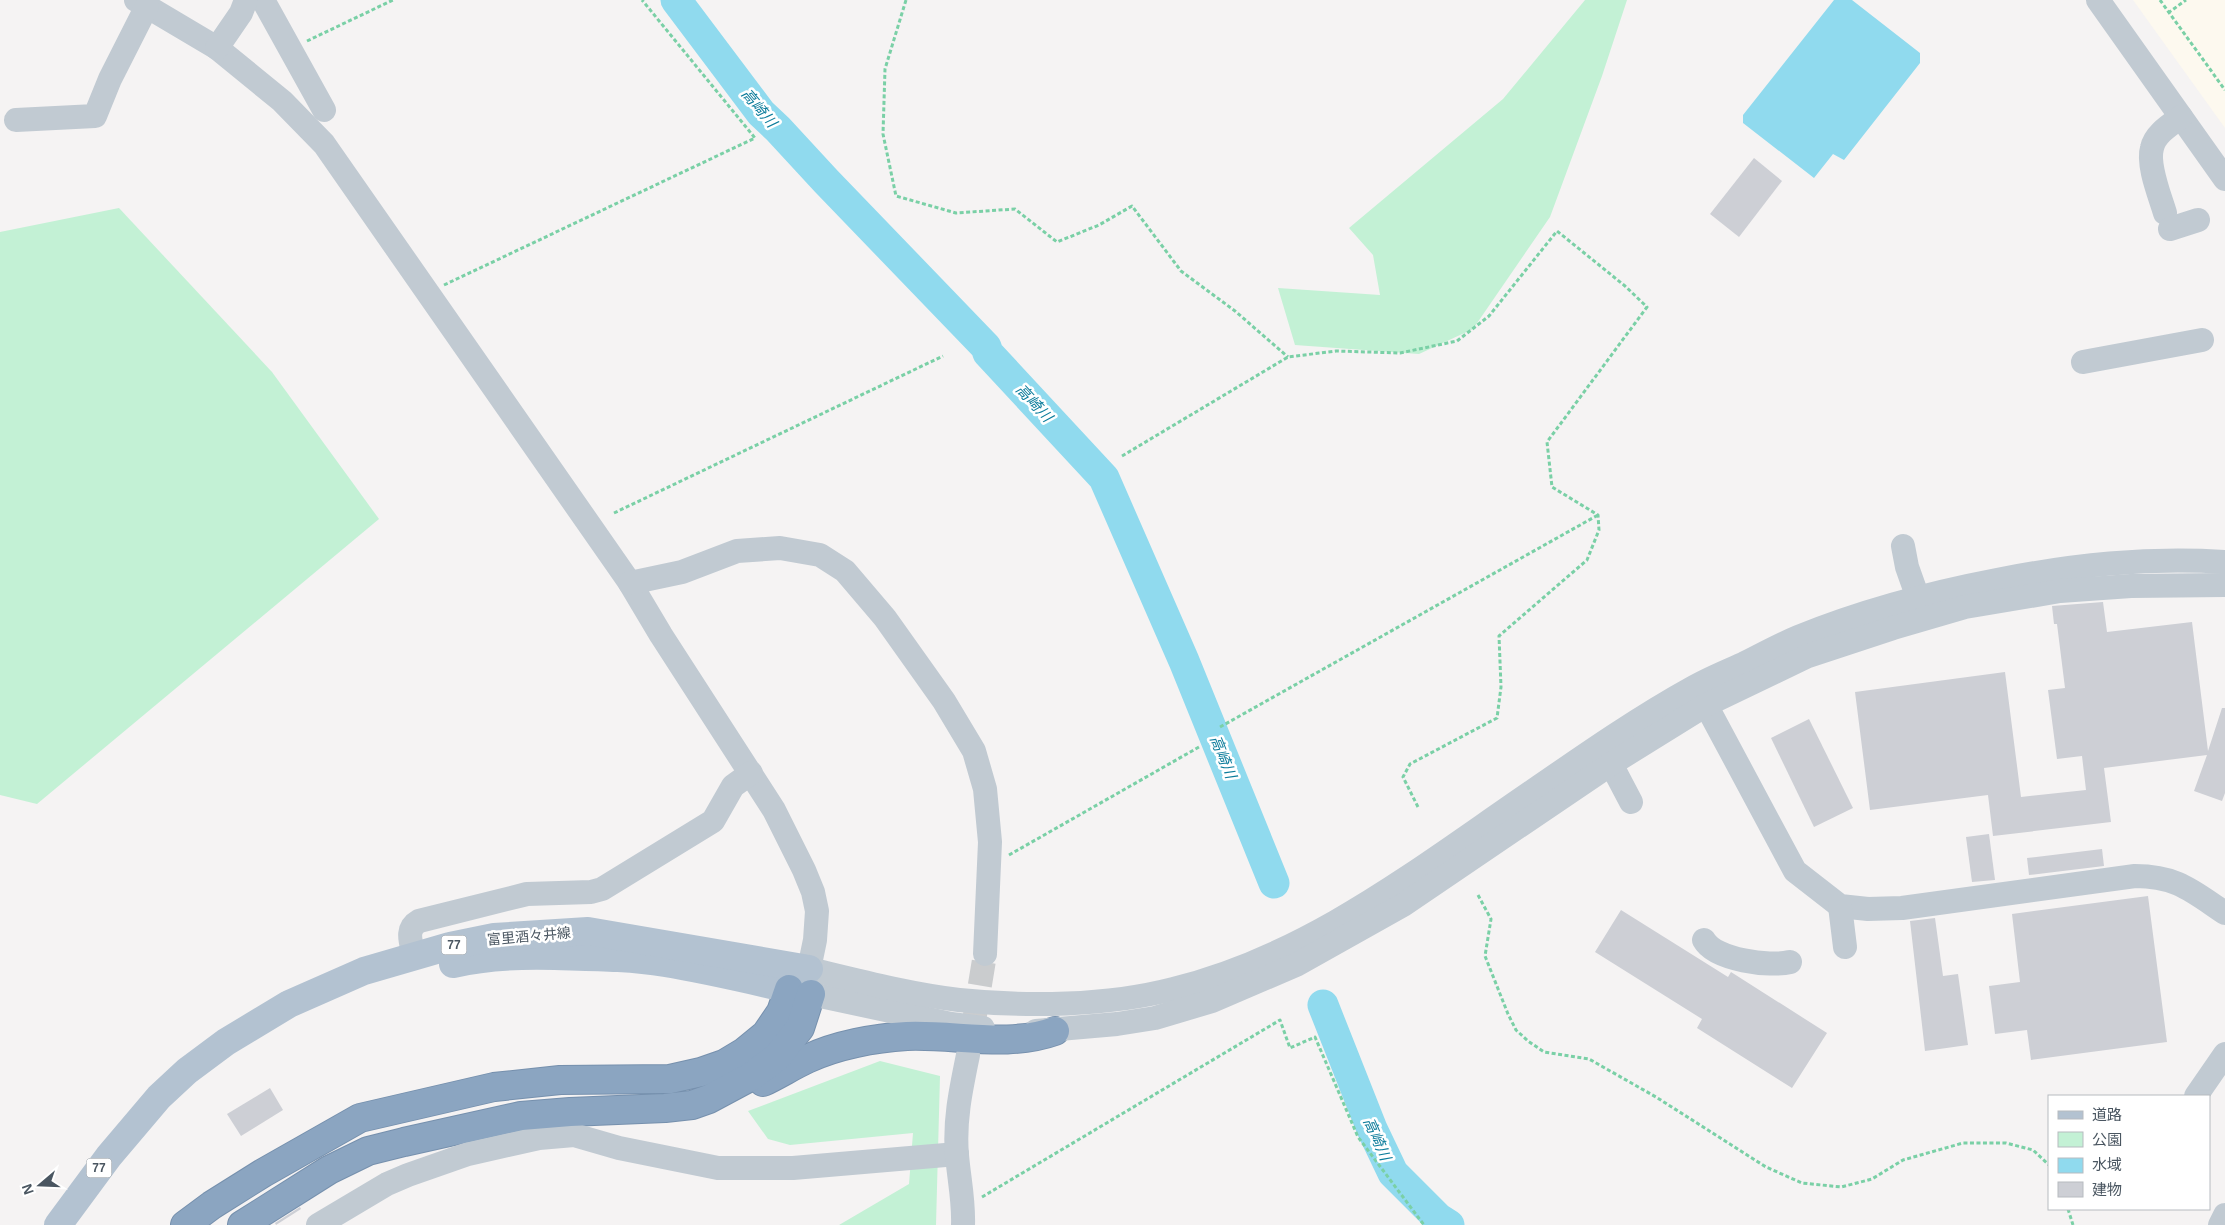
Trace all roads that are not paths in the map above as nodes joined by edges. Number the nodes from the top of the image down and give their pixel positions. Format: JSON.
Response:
{"nodes":[{"id":1,"x":246,"y":0,"type":"edge"},
{"id":2,"x":262,"y":0,"type":"edge"},
{"id":3,"x":2098,"y":0,"type":"edge"},
{"id":4,"x":142,"y":3,"type":"edge"},
{"id":5,"x":217,"y":48,"type":"junction"},
{"id":6,"x":324,"y":110,"type":"dead end"},
{"id":7,"x":16,"y":120,"type":"dead end"},
{"id":8,"x":2185,"y":122,"type":"junction"},
{"id":9,"x":2167,"y":172,"type":"dead end"},
{"id":10,"x":2225,"y":179,"type":"edge"},
{"id":11,"x":2198,"y":220,"type":"dead end"},
{"id":12,"x":2202,"y":340,"type":"dead end"},
{"id":13,"x":2083,"y":362,"type":"dead end"},
{"id":14,"x":1903,"y":546,"type":"dead end"},
{"id":15,"x":2225,"y":562,"type":"edge"},
{"id":16,"x":630,"y":582,"type":"junction"},
{"id":17,"x":2225,"y":585,"type":"edge"},
{"id":18,"x":1918,"y":598,"type":"junction"},
{"id":19,"x":1706,"y":705,"type":"junction"},
{"id":20,"x":1611,"y":764,"type":"junction"},
{"id":21,"x":750,"y":773,"type":"junction"},
{"id":22,"x":1631,"y":802,"type":"dead end"},
{"id":23,"x":1840,"y":906,"type":"junction"},
{"id":24,"x":2225,"y":914,"type":"edge"},
{"id":25,"x":1704,"y":940,"type":"dead end"},
{"id":26,"x":1845,"y":947,"type":"dead end"},
{"id":27,"x":985,"y":954,"type":"tunnel mouth"},
{"id":28,"x":414,"y":956,"type":"junction"},
{"id":29,"x":1790,"y":962,"type":"dead end"},
{"id":30,"x":803,"y":984,"type":"junction"},
{"id":31,"x":1055,"y":1031,"type":"junction"},
{"id":32,"x":2225,"y":1054,"type":"edge"},
{"id":33,"x":968,"y":1055,"type":"dead end"},
{"id":34,"x":2197,"y":1095,"type":"edge"},
{"id":35,"x":709,"y":1098,"type":"junction"},
{"id":36,"x":146,"y":1115,"type":"junction"},
{"id":37,"x":956,"y":1154,"type":"junction"},
{"id":38,"x":2225,"y":1215,"type":"edge"},
{"id":39,"x":963,"y":1217,"type":"edge"},
{"id":40,"x":58,"y":1225,"type":"edge"},
{"id":41,"x":185,"y":1225,"type":"edge"},
{"id":42,"x":242,"y":1225,"type":"edge"},
{"id":43,"x":318,"y":1225,"type":"edge"},
{"id":44,"x":2220,"y":1225,"type":"edge"}],
"edges":[{"from":1,"to":5,"type":"street"},
{"from":2,"to":6,"type":"street"},
{"from":3,"to":8,"type":"street"},
{"from":4,"to":5,"type":"street"},
{"from":4,"to":7,"type":"street"},
{"from":5,"to":16,"type":"street"},
{"from":8,"to":9,"type":"street"},
{"from":8,"to":10,"type":"street"},
{"from":8,"to":11,"type":"street"},
{"from":12,"to":13,"type":"street"},
{"from":14,"to":18,"type":"street"},
{"from":15,"to":18,"type":"street"},
{"from":16,"to":21,"type":"street"},
{"from":16,"to":27,"type":"street"},
{"from":17,"to":19,"type":"street"},
{"from":18,"to":30,"type":"street"},
{"from":19,"to":20,"type":"street"},
{"from":19,"to":23,"type":"street"},
{"from":20,"to":22,"type":"street"},
{"from":20,"to":31,"type":"street"},
{"from":21,"to":28,"type":"street"},
{"from":21,"to":30,"type":"street"},
{"from":23,"to":24,"type":"street"},
{"from":23,"to":26,"type":"street"},
{"from":25,"to":29,"type":"street"},
{"from":28,"to":30,"type":"main road","name":"富里酒々井線","number":"77"},
{"from":28,"to":36,"type":"main road","name":"富里酒々井線","number":"77"},
{"from":30,"to":31,"type":"street"},
{"from":30,"to":35,"type":"highway"},
{"from":30,"to":36,"type":"main road","name":"富里酒々井線","number":"77"},
{"from":30,"to":41,"type":"highway"},
{"from":31,"to":35,"type":"highway"},
{"from":32,"to":34,"type":"street"},
{"from":33,"to":37,"type":"street"},
{"from":35,"to":42,"type":"highway"},
{"from":36,"to":40,"type":"main road","name":"富里酒々井線","number":"77"},
{"from":37,"to":39,"type":"street"},
{"from":37,"to":43,"type":"street"},
{"from":38,"to":44,"type":"street"}]}
